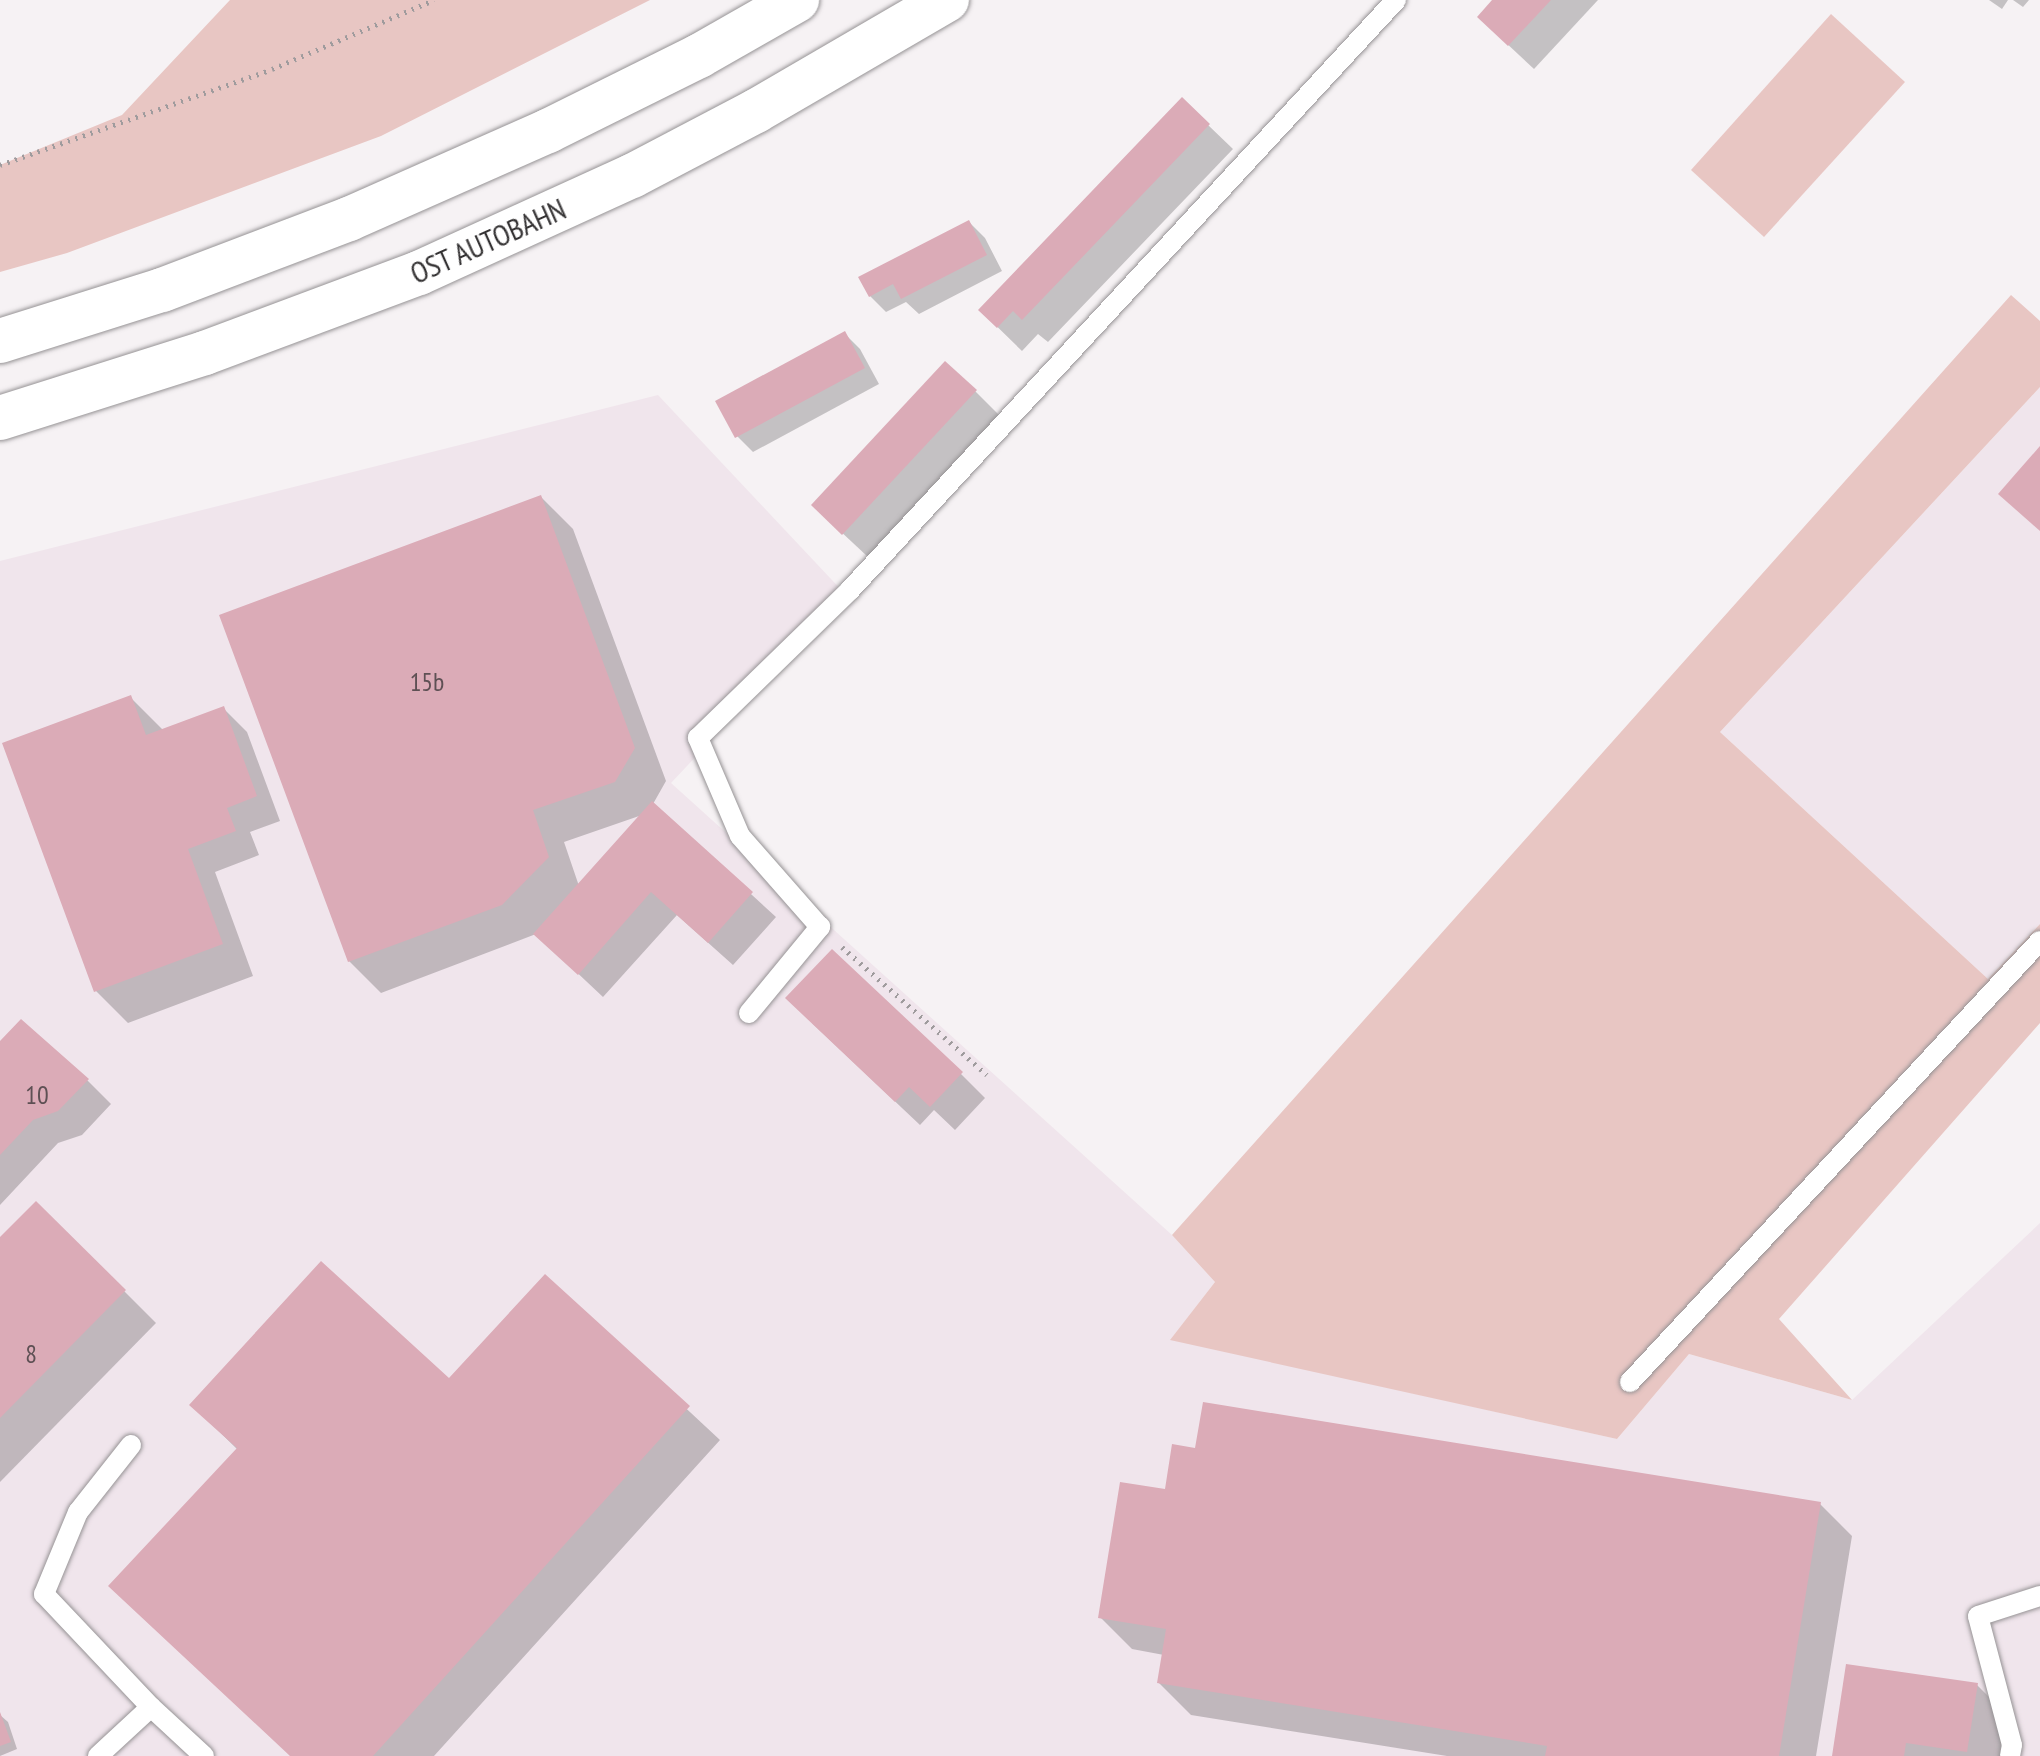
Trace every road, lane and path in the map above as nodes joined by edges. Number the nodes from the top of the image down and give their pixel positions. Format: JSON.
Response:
{"nodes":[{"id":1,"x":434,"y":0,"type":"edge"},
{"id":2,"x":797,"y":0,"type":"edge"},
{"id":3,"x":947,"y":0,"type":"edge"},
{"id":4,"x":1396,"y":0,"type":"edge"},
{"id":5,"x":0,"y":165,"type":"edge"},
{"id":6,"x":0,"y":341,"type":"edge"},
{"id":7,"x":0,"y":418,"type":"edge"},
{"id":8,"x":820,"y":927,"type":"junction"},
{"id":9,"x":2040,"y":941,"type":"edge"},
{"id":10,"x":749,"y":1013,"type":"dead end"},
{"id":11,"x":987,"y":1075,"type":"dead end"},
{"id":12,"x":1630,"y":1382,"type":"dead end"},
{"id":13,"x":131,"y":1445,"type":"dead end"},
{"id":14,"x":2040,"y":1596,"type":"edge"},
{"id":15,"x":151,"y":1707,"type":"junction"},
{"id":16,"x":98,"y":1756,"type":"edge"},
{"id":17,"x":204,"y":1756,"type":"edge"},
{"id":18,"x":2010,"y":1756,"type":"edge"}],
"edges":[{"from":1,"to":5,"type":"path"},
{"from":2,"to":6,"type":"highway"},
{"from":3,"to":7,"type":"highway","name":"OST AUTOBAHN"},
{"from":4,"to":8,"type":"lane"},
{"from":8,"to":10,"type":"lane"},
{"from":8,"to":11,"type":"path"},
{"from":9,"to":12,"type":"lane"},
{"from":13,"to":15,"type":"lane"},
{"from":14,"to":18,"type":"lane"},
{"from":15,"to":16,"type":"lane"},
{"from":15,"to":17,"type":"lane"}]}
